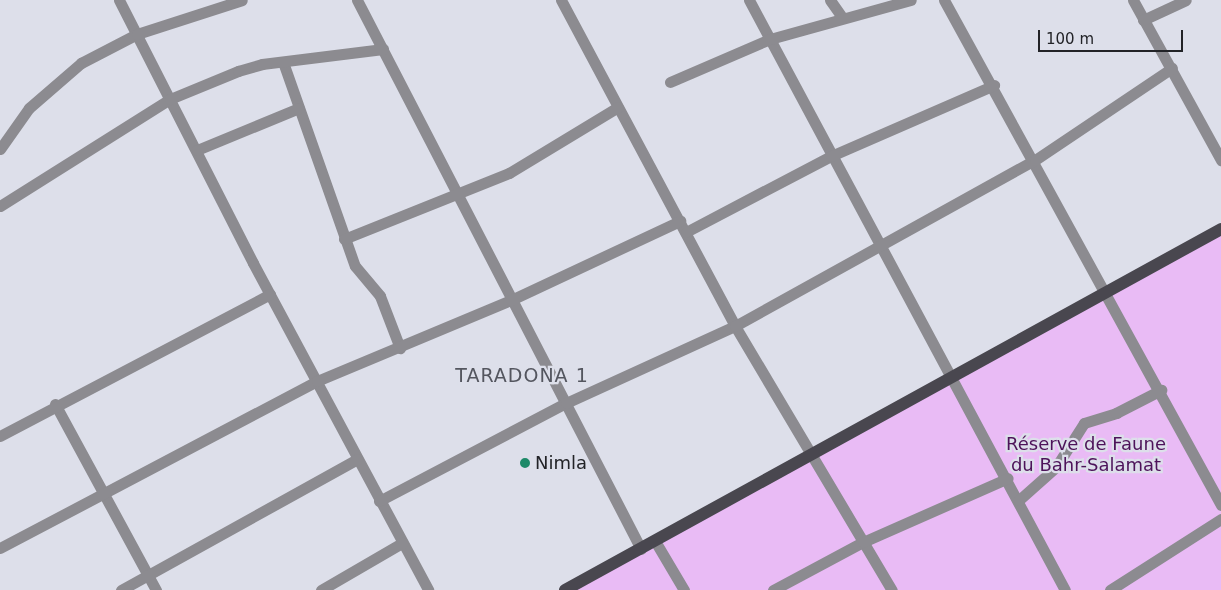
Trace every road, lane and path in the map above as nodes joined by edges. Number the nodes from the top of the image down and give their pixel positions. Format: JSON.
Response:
{"nodes":[{"id":1,"x":119,"y":0,"type":"edge"},
{"id":2,"x":242,"y":0,"type":"edge"},
{"id":3,"x":358,"y":0,"type":"edge"},
{"id":4,"x":561,"y":0,"type":"edge"},
{"id":5,"x":749,"y":0,"type":"edge"},
{"id":6,"x":830,"y":0,"type":"edge"},
{"id":7,"x":911,"y":0,"type":"edge"},
{"id":8,"x":944,"y":0,"type":"edge"},
{"id":9,"x":1133,"y":0,"type":"edge"},
{"id":10,"x":1186,"y":0,"type":"edge"},
{"id":11,"x":842,"y":18,"type":"junction"},
{"id":12,"x":1143,"y":20,"type":"junction"},
{"id":13,"x":137,"y":34,"type":"junction"},
{"id":14,"x":770,"y":39,"type":"junction"},
{"id":15,"x":383,"y":49,"type":"junction"},
{"id":16,"x":283,"y":62,"type":"junction"},
{"id":17,"x":1172,"y":68,"type":"junction"},
{"id":18,"x":670,"y":82,"type":"dead end"},
{"id":19,"x":994,"y":85,"type":"junction"},
{"id":20,"x":170,"y":99,"type":"junction"},
{"id":21,"x":618,"y":107,"type":"junction"},
{"id":22,"x":299,"y":108,"type":"junction"},
{"id":23,"x":0,"y":149,"type":"edge"},
{"id":24,"x":197,"y":150,"type":"junction"},
{"id":25,"x":831,"y":156,"type":"junction"},
{"id":26,"x":1035,"y":160,"type":"junction"},
{"id":27,"x":1221,"y":160,"type":"edge"},
{"id":28,"x":456,"y":191,"type":"junction"},
{"id":29,"x":0,"y":206,"type":"edge"},
{"id":30,"x":680,"y":221,"type":"junction"},
{"id":31,"x":1221,"y":229,"type":"edge"},
{"id":32,"x":686,"y":232,"type":"junction"},
{"id":33,"x":344,"y":239,"type":"junction"},
{"id":34,"x":881,"y":244,"type":"junction"},
{"id":35,"x":1107,"y":291,"type":"junction"},
{"id":36,"x":270,"y":294,"type":"junction"},
{"id":37,"x":511,"y":300,"type":"junction"},
{"id":38,"x":735,"y":326,"type":"junction"},
{"id":39,"x":400,"y":348,"type":"junction"},
{"id":40,"x":950,"y":376,"type":"junction"},
{"id":41,"x":317,"y":381,"type":"junction"},
{"id":42,"x":1160,"y":390,"type":"junction"},
{"id":43,"x":566,"y":403,"type":"junction"},
{"id":44,"x":55,"y":404,"type":"junction"},
{"id":45,"x":0,"y":436,"type":"edge"},
{"id":46,"x":812,"y":451,"type":"junction"},
{"id":47,"x":357,"y":459,"type":"junction"},
{"id":48,"x":1008,"y":478,"type":"junction"},
{"id":49,"x":104,"y":491,"type":"junction"},
{"id":50,"x":1020,"y":500,"type":"junction"},
{"id":51,"x":379,"y":501,"type":"junction"},
{"id":52,"x":1221,"y":505,"type":"edge"},
{"id":53,"x":1221,"y":519,"type":"edge"},
{"id":54,"x":655,"y":541,"type":"junction"},
{"id":55,"x":863,"y":542,"type":"junction"},
{"id":56,"x":402,"y":543,"type":"junction"},
{"id":57,"x":0,"y":548,"type":"edge"},
{"id":58,"x":641,"y":549,"type":"junction"},
{"id":59,"x":148,"y":576,"type":"junction"},
{"id":60,"x":121,"y":590,"type":"edge"},
{"id":61,"x":156,"y":590,"type":"edge"},
{"id":62,"x":321,"y":590,"type":"edge"},
{"id":63,"x":428,"y":590,"type":"edge"},
{"id":64,"x":565,"y":590,"type":"edge"},
{"id":65,"x":684,"y":590,"type":"edge"},
{"id":66,"x":773,"y":590,"type":"edge"},
{"id":67,"x":892,"y":590,"type":"edge"},
{"id":68,"x":1065,"y":590,"type":"edge"},
{"id":69,"x":1110,"y":590,"type":"edge"}],
"edges":[{"from":1,"to":13,"type":"street"},
{"from":2,"to":13,"type":"street"},
{"from":3,"to":15,"type":"street"},
{"from":4,"to":21,"type":"street"},
{"from":5,"to":14,"type":"street"},
{"from":6,"to":11,"type":"street"},
{"from":7,"to":11,"type":"street"},
{"from":8,"to":19,"type":"street"},
{"from":9,"to":12,"type":"street"},
{"from":10,"to":12,"type":"street"},
{"from":11,"to":14,"type":"street"},
{"from":12,"to":17,"type":"street"},
{"from":13,"to":20,"type":"street"},
{"from":13,"to":23,"type":"street"},
{"from":14,"to":18,"type":"street"},
{"from":14,"to":25,"type":"street"},
{"from":15,"to":16,"type":"street"},
{"from":15,"to":28,"type":"street"},
{"from":16,"to":20,"type":"street"},
{"from":16,"to":22,"type":"street"},
{"from":17,"to":26,"type":"street"},
{"from":17,"to":27,"type":"street"},
{"from":19,"to":25,"type":"street"},
{"from":19,"to":26,"type":"street"},
{"from":20,"to":24,"type":"street"},
{"from":20,"to":29,"type":"street"},
{"from":21,"to":28,"type":"street"},
{"from":21,"to":30,"type":"street"},
{"from":22,"to":24,"type":"street"},
{"from":22,"to":33,"type":"street"},
{"from":24,"to":36,"type":"street"},
{"from":25,"to":32,"type":"street"},
{"from":25,"to":34,"type":"street"},
{"from":26,"to":34,"type":"street"},
{"from":26,"to":35,"type":"street"},
{"from":28,"to":33,"type":"street"},
{"from":28,"to":37,"type":"street"},
{"from":30,"to":32,"type":"street"},
{"from":30,"to":37,"type":"street"},
{"from":31,"to":35,"type":"main road"},
{"from":32,"to":38,"type":"street"},
{"from":33,"to":39,"type":"street"},
{"from":34,"to":38,"type":"street"},
{"from":34,"to":40,"type":"street"},
{"from":35,"to":40,"type":"main road"},
{"from":35,"to":42,"type":"street"},
{"from":36,"to":41,"type":"street"},
{"from":36,"to":44,"type":"street"},
{"from":37,"to":39,"type":"street"},
{"from":37,"to":43,"type":"street"},
{"from":38,"to":43,"type":"street"},
{"from":38,"to":46,"type":"street"},
{"from":39,"to":41,"type":"street"},
{"from":40,"to":46,"type":"main road"},
{"from":40,"to":48,"type":"street"},
{"from":41,"to":47,"type":"street"},
{"from":41,"to":49,"type":"street"},
{"from":42,"to":50,"type":"street"},
{"from":42,"to":52,"type":"street"},
{"from":43,"to":51,"type":"street"},
{"from":43,"to":58,"type":"street"},
{"from":44,"to":45,"type":"street"},
{"from":44,"to":49,"type":"street"},
{"from":46,"to":54,"type":"main road"},
{"from":46,"to":55,"type":"street"},
{"from":47,"to":51,"type":"street"},
{"from":47,"to":59,"type":"street"},
{"from":48,"to":50,"type":"street"},
{"from":48,"to":55,"type":"street"},
{"from":49,"to":57,"type":"street"},
{"from":49,"to":59,"type":"street"},
{"from":50,"to":68,"type":"street"},
{"from":51,"to":56,"type":"street"},
{"from":53,"to":69,"type":"street"},
{"from":54,"to":58,"type":"main road"},
{"from":54,"to":65,"type":"street"},
{"from":55,"to":66,"type":"street"},
{"from":55,"to":67,"type":"street"},
{"from":56,"to":62,"type":"street"},
{"from":56,"to":63,"type":"street"},
{"from":58,"to":64,"type":"main road"},
{"from":59,"to":60,"type":"street"},
{"from":59,"to":61,"type":"street"}]}
